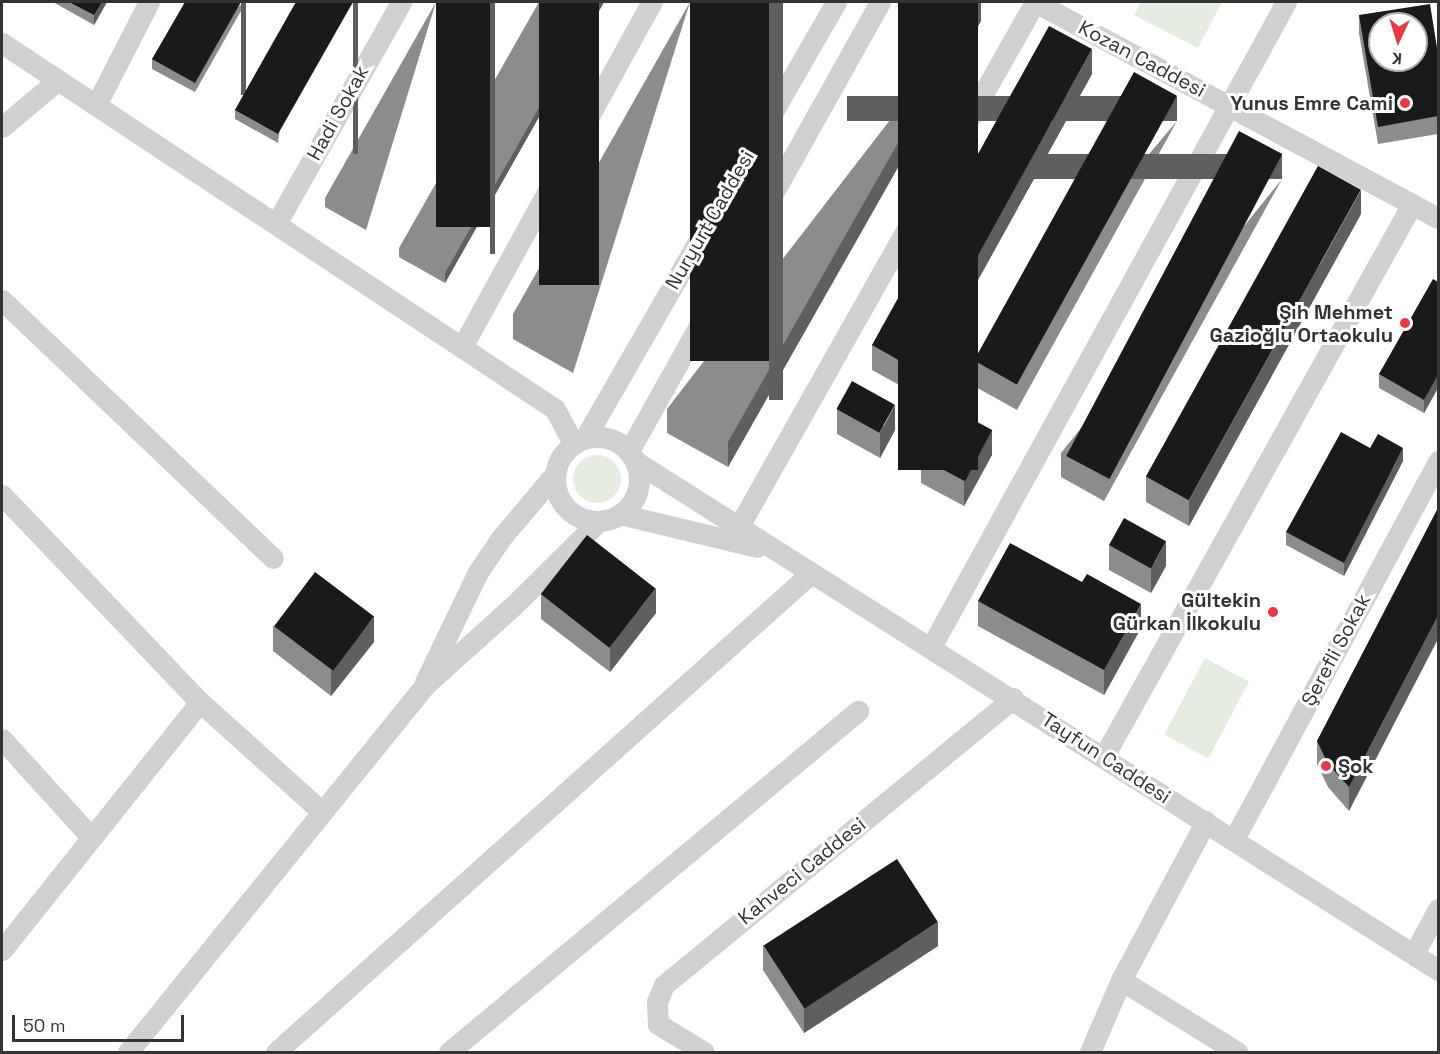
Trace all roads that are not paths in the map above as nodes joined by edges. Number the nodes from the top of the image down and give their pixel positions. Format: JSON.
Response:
{"nodes":[{"id":1,"x":149,"y":2,"type":"edge"},
{"id":2,"x":401,"y":2,"type":"edge"},
{"id":3,"x":652,"y":2,"type":"edge"},
{"id":4,"x":836,"y":2,"type":"edge"},
{"id":5,"x":880,"y":2,"type":"edge"},
{"id":6,"x":1035,"y":2,"type":"edge"},
{"id":7,"x":1286,"y":2,"type":"edge"},
{"id":8,"x":2,"y":43,"type":"edge"},
{"id":9,"x":58,"y":80,"type":"junction"},
{"id":10,"x":96,"y":105,"type":"junction"},
{"id":11,"x":1228,"y":105,"type":"junction"},
{"id":12,"x":2,"y":127,"type":"edge"},
{"id":13,"x":1412,"y":204,"type":"junction"},
{"id":14,"x":1438,"y":218,"type":"edge"},
{"id":15,"x":276,"y":224,"type":"junction"},
{"id":16,"x":2,"y":300,"type":"edge"},
{"id":17,"x":462,"y":347,"type":"junction"},
{"id":18,"x":579,"y":441,"type":"junction"},
{"id":19,"x":632,"y":456,"type":"junction"},
{"id":20,"x":1438,"y":461,"type":"edge"},
{"id":21,"x":555,"y":474,"type":"junction"},
{"id":22,"x":2,"y":495,"type":"edge"},
{"id":23,"x":621,"y":514,"type":"junction"},
{"id":24,"x":598,"y":522,"type":"junction"},
{"id":25,"x":738,"y":528,"type":"junction"},
{"id":26,"x":771,"y":550,"type":"junction"},
{"id":27,"x":273,"y":558,"type":"dead end"},
{"id":28,"x":810,"y":574,"type":"junction"},
{"id":29,"x":931,"y":647,"type":"junction"},
{"id":30,"x":424,"y":686,"type":"junction"},
{"id":31,"x":1013,"y":698,"type":"junction"},
{"id":32,"x":200,"y":702,"type":"junction"},
{"id":33,"x":858,"y":711,"type":"dead end"},
{"id":34,"x":2,"y":739,"type":"edge"},
{"id":35,"x":1104,"y":756,"type":"junction"},
{"id":36,"x":322,"y":812,"type":"junction"},
{"id":37,"x":1206,"y":821,"type":"junction"},
{"id":38,"x":91,"y":837,"type":"junction"},
{"id":39,"x":1234,"y":839,"type":"junction"},
{"id":40,"x":1438,"y":909,"type":"edge"},
{"id":41,"x":2,"y":950,"type":"edge"},
{"id":42,"x":1414,"y":954,"type":"junction"},
{"id":43,"x":1438,"y":970,"type":"edge"},
{"id":44,"x":1121,"y":980,"type":"junction"},
{"id":45,"x":129,"y":1053,"type":"edge"},
{"id":46,"x":276,"y":1053,"type":"edge"},
{"id":47,"x":449,"y":1053,"type":"edge"},
{"id":48,"x":704,"y":1053,"type":"edge"},
{"id":49,"x":1090,"y":1053,"type":"edge"},
{"id":50,"x":1237,"y":1053,"type":"edge"}],
"edges":[{"from":1,"to":10,"type":"street"},
{"from":2,"to":15,"type":"street","name":"Hadi Sokak"},
{"from":3,"to":17,"type":"street"},
{"from":4,"to":18,"type":"street","name":"Nuryurt Caddesi"},
{"from":5,"to":19,"type":"street"},
{"from":6,"to":11,"type":"street","name":"Kozan Caddesi"},
{"from":6,"to":25,"type":"street"},
{"from":7,"to":11,"type":"street"},
{"from":8,"to":9,"type":"street"},
{"from":9,"to":10,"type":"street"},
{"from":9,"to":12,"type":"street"},
{"from":10,"to":15,"type":"street"},
{"from":11,"to":13,"type":"street","name":"Kozan Caddesi"},
{"from":11,"to":29,"type":"street"},
{"from":13,"to":14,"type":"street","name":"Kozan Caddesi"},
{"from":13,"to":35,"type":"street"},
{"from":15,"to":17,"type":"street"},
{"from":16,"to":27,"type":"street"},
{"from":17,"to":18,"type":"street"},
{"from":18,"to":19,"type":"street"},
{"from":18,"to":21,"type":"street"},
{"from":19,"to":23,"type":"street"},
{"from":19,"to":25,"type":"street","name":"Tayfun Caddesi"},
{"from":20,"to":39,"type":"street","name":"Şerefli Sokak"},
{"from":21,"to":24,"type":"street"},
{"from":21,"to":30,"type":"street"},
{"from":22,"to":32,"type":"street"},
{"from":23,"to":24,"type":"street"},
{"from":23,"to":26,"type":"street"},
{"from":24,"to":30,"type":"street"},
{"from":25,"to":26,"type":"street","name":"Tayfun Caddesi"},
{"from":26,"to":28,"type":"street","name":"Tayfun Caddesi"},
{"from":28,"to":29,"type":"street","name":"Tayfun Caddesi"},
{"from":28,"to":46,"type":"street"},
{"from":29,"to":31,"type":"street","name":"Tayfun Caddesi"},
{"from":30,"to":36,"type":"street"},
{"from":31,"to":35,"type":"street","name":"Tayfun Caddesi"},
{"from":31,"to":48,"type":"street","name":"Kahveci Caddesi"},
{"from":32,"to":36,"type":"street"},
{"from":32,"to":38,"type":"street"},
{"from":33,"to":47,"type":"street"},
{"from":34,"to":38,"type":"street"},
{"from":35,"to":37,"type":"street","name":"Tayfun Caddesi"},
{"from":36,"to":45,"type":"street"},
{"from":37,"to":39,"type":"street","name":"Tayfun Caddesi"},
{"from":37,"to":44,"type":"street"},
{"from":38,"to":41,"type":"street"},
{"from":39,"to":42,"type":"street","name":"Tayfun Caddesi"},
{"from":40,"to":42,"type":"street"},
{"from":42,"to":43,"type":"street","name":"Tayfun Caddesi"},
{"from":44,"to":49,"type":"street"},
{"from":44,"to":50,"type":"street"}]}
